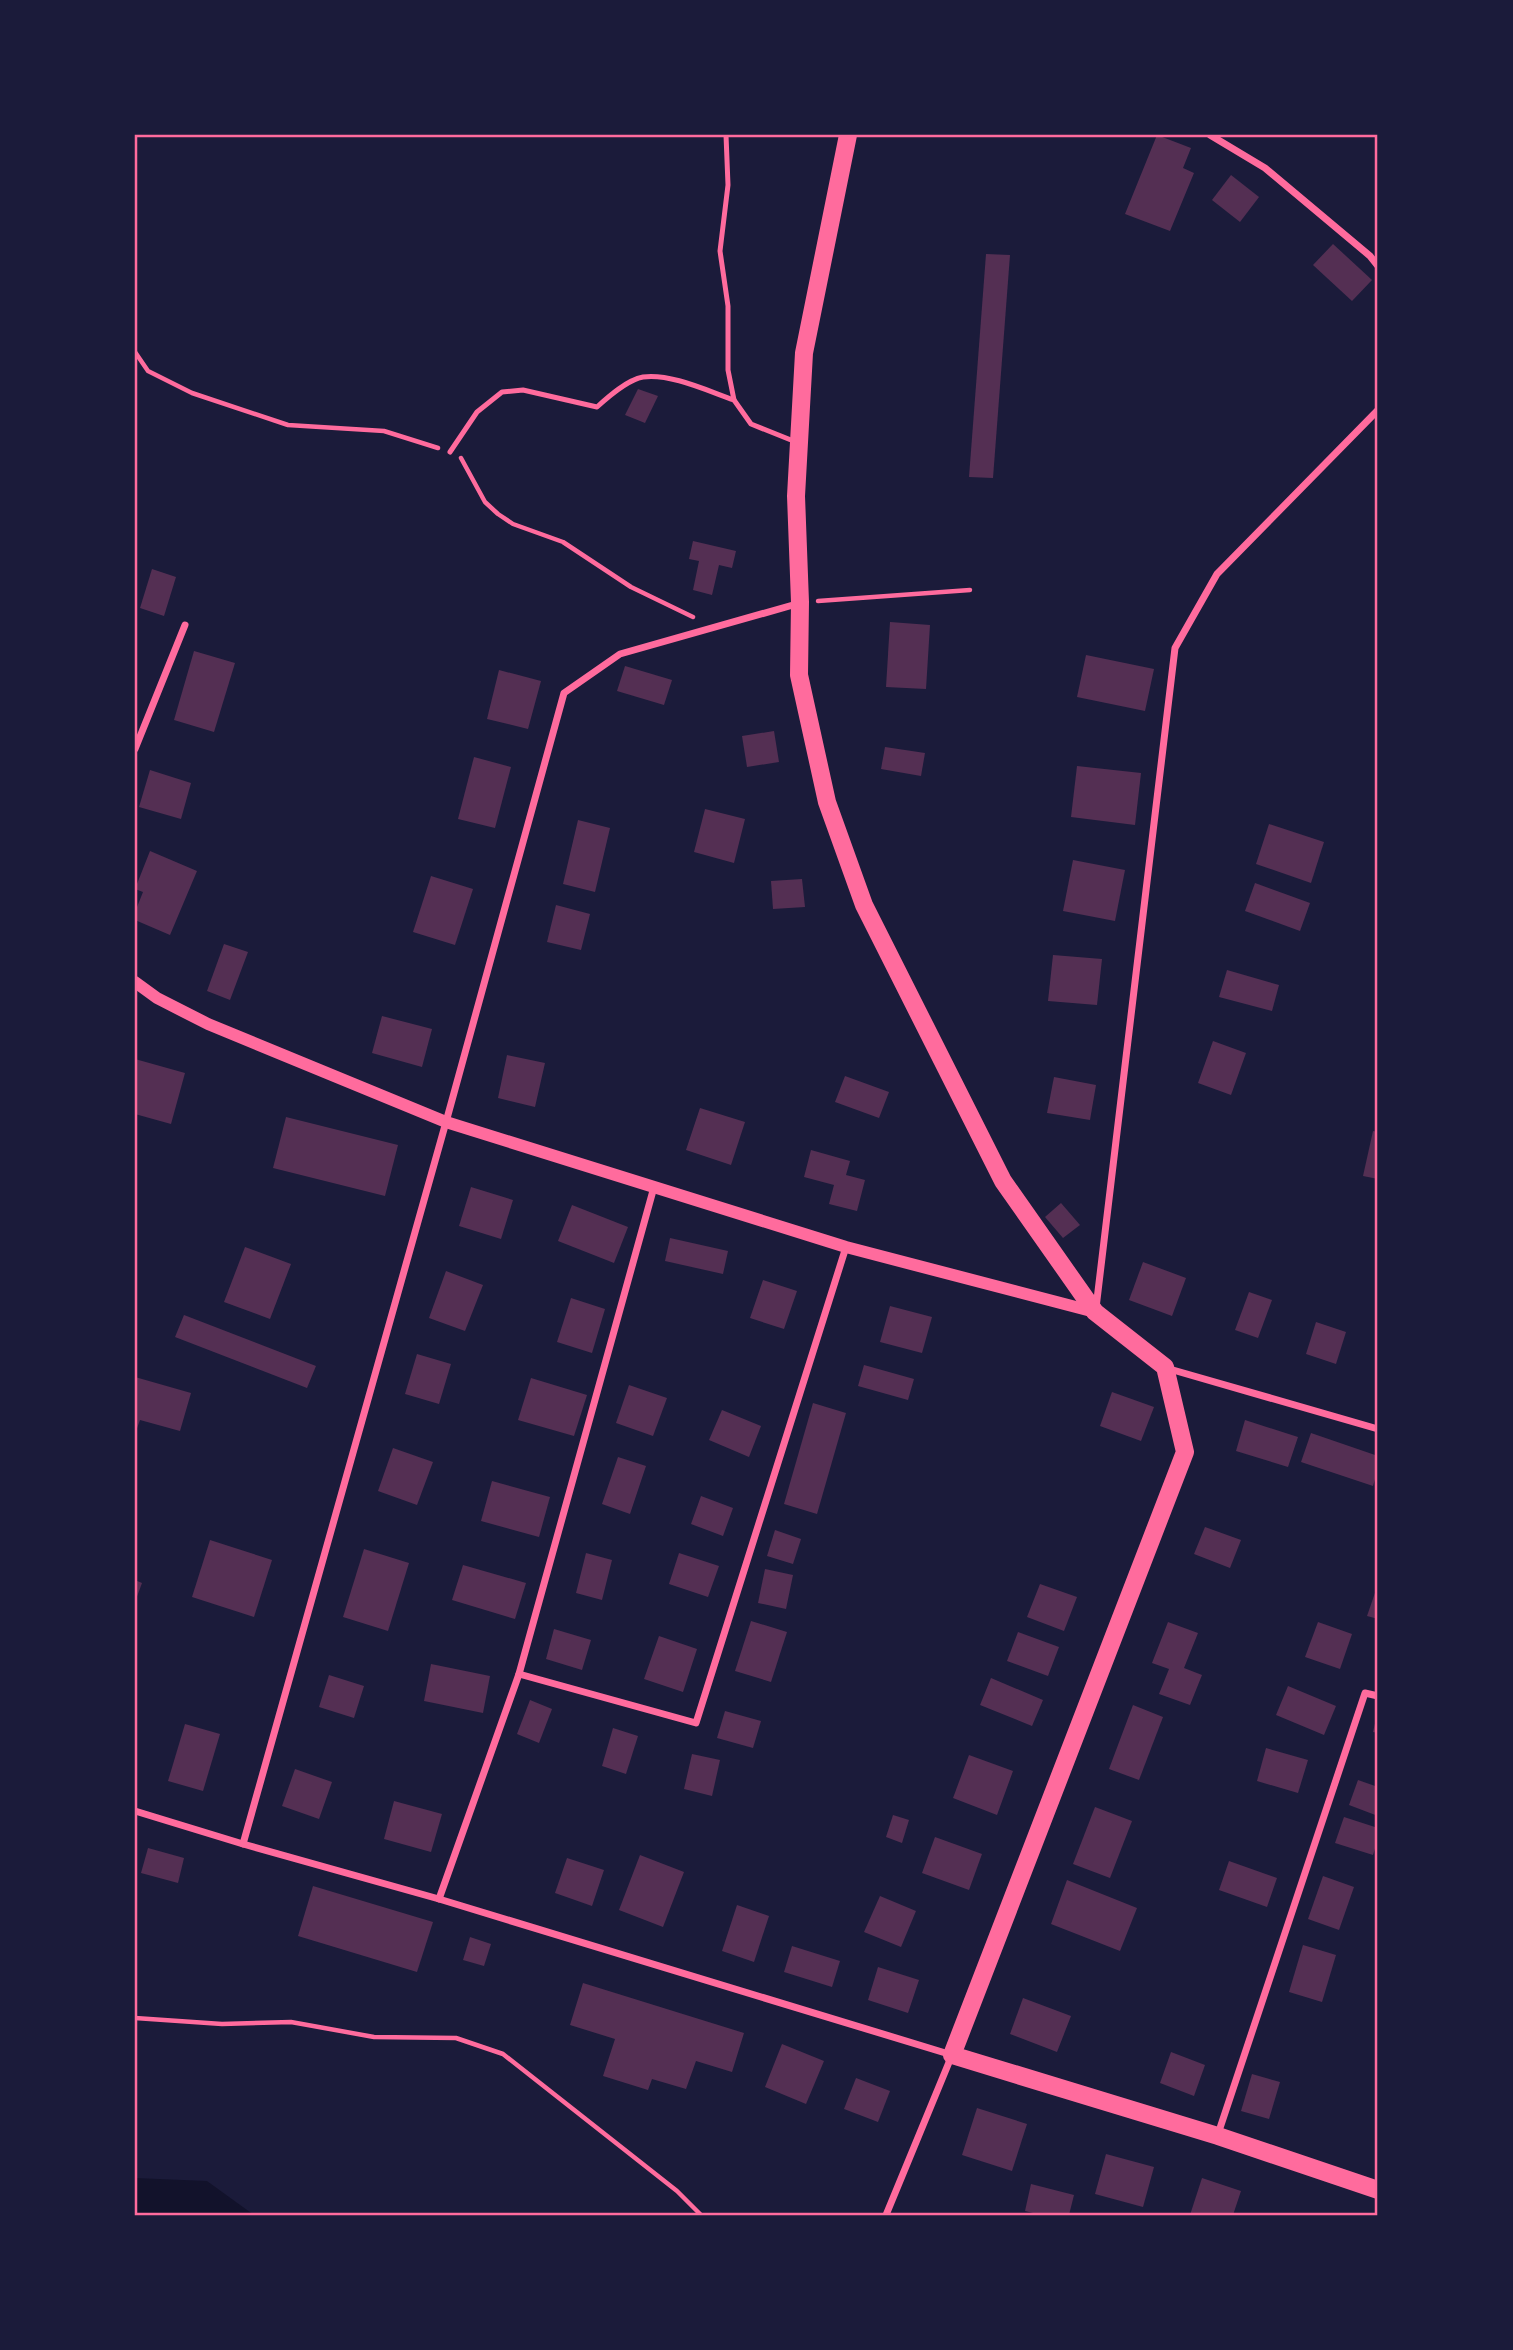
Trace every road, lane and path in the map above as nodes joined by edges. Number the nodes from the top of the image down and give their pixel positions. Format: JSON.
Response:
{"nodes":[{"id":1,"x":726,"y":135,"type":"edge"},
{"id":2,"x":848,"y":135,"type":"edge"},
{"id":3,"x":1210,"y":135,"type":"edge"},
{"id":4,"x":1378,"y":266,"type":"edge"},
{"id":5,"x":135,"y":352,"type":"edge"},
{"id":6,"x":734,"y":400,"type":"junction"},
{"id":7,"x":1378,"y":410,"type":"edge"},
{"id":8,"x":799,"y":443,"type":"junction"},
{"id":9,"x":450,"y":452,"type":"junction"},
{"id":10,"x":970,"y":590,"type":"dead end"},
{"id":11,"x":800,"y":603,"type":"junction"},
{"id":12,"x":185,"y":625,"type":"dead end"},
{"id":13,"x":716,"y":626,"type":"junction"},
{"id":14,"x":135,"y":749,"type":"edge"},
{"id":15,"x":135,"y":982,"type":"edge"},
{"id":16,"x":446,"y":1122,"type":"junction"},
{"id":17,"x":654,"y":1187,"type":"junction"},
{"id":18,"x":846,"y":1247,"type":"junction"},
{"id":19,"x":1095,"y":1312,"type":"junction"},
{"id":20,"x":1165,"y":1367,"type":"junction"},
{"id":21,"x":1378,"y":1429,"type":"edge"},
{"id":22,"x":519,"y":1674,"type":"junction"},
{"id":23,"x":1378,"y":1696,"type":"edge"},
{"id":24,"x":135,"y":1811,"type":"edge"},
{"id":25,"x":243,"y":1844,"type":"junction"},
{"id":26,"x":439,"y":1899,"type":"junction"},
{"id":27,"x":135,"y":2018,"type":"edge"},
{"id":28,"x":951,"y":2055,"type":"junction"},
{"id":29,"x":1218,"y":2136,"type":"junction"},
{"id":30,"x":1378,"y":2190,"type":"edge"},
{"id":31,"x":701,"y":2215,"type":"edge"},
{"id":32,"x":886,"y":2215,"type":"edge"}],
"edges":[{"from":1,"to":6,"type":"lane"},
{"from":2,"to":8,"type":"main road"},
{"from":3,"to":4,"type":"street"},
{"from":5,"to":9,"type":"path"},
{"from":6,"to":8,"type":"lane"},
{"from":6,"to":9,"type":"lane"},
{"from":7,"to":19,"type":"street"},
{"from":8,"to":11,"type":"main road"},
{"from":9,"to":13,"type":"path"},
{"from":10,"to":11,"type":"path"},
{"from":11,"to":13,"type":"street"},
{"from":11,"to":19,"type":"main road"},
{"from":12,"to":14,"type":"street"},
{"from":13,"to":16,"type":"street"},
{"from":15,"to":16,"type":"street"},
{"from":16,"to":17,"type":"street"},
{"from":16,"to":25,"type":"street"},
{"from":17,"to":18,"type":"street"},
{"from":17,"to":22,"type":"street"},
{"from":18,"to":19,"type":"street"},
{"from":18,"to":22,"type":"street"},
{"from":19,"to":20,"type":"main road"},
{"from":20,"to":21,"type":"street"},
{"from":20,"to":28,"type":"main road"},
{"from":22,"to":26,"type":"street"},
{"from":23,"to":29,"type":"street"},
{"from":24,"to":25,"type":"street"},
{"from":25,"to":26,"type":"street"},
{"from":26,"to":28,"type":"street"},
{"from":27,"to":31,"type":"path"},
{"from":28,"to":29,"type":"main road"},
{"from":28,"to":32,"type":"street"},
{"from":29,"to":30,"type":"main road"}]}
